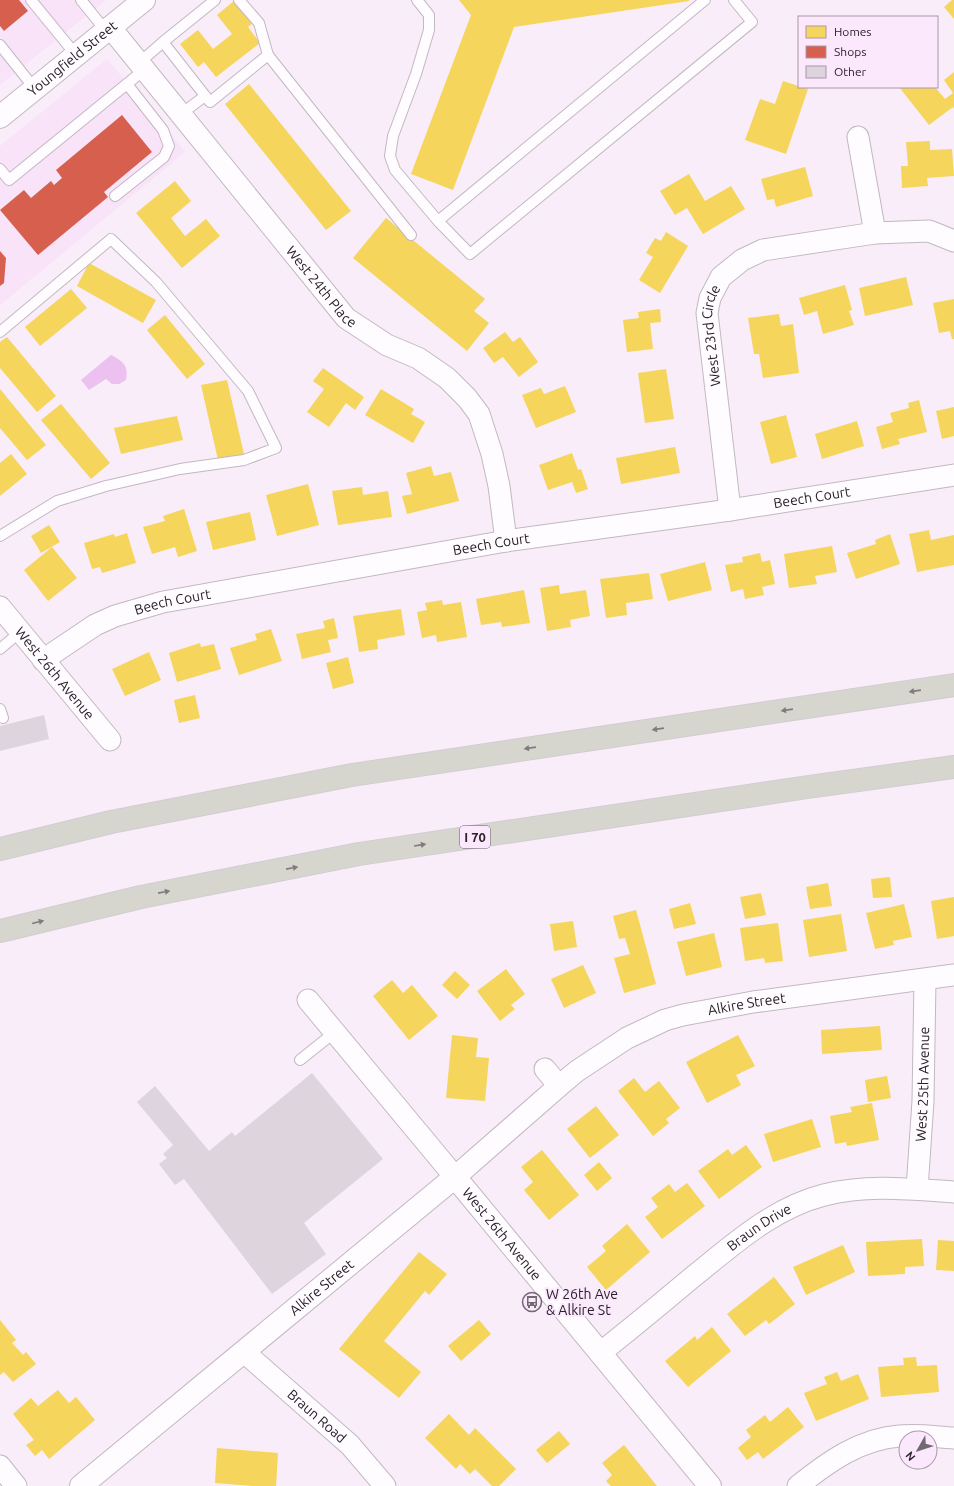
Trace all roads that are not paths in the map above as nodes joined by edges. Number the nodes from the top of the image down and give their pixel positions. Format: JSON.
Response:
{"nodes":[{"id":1,"x":31,"y":0,"type":"edge"},
{"id":2,"x":81,"y":0,"type":"edge"},
{"id":3,"x":144,"y":0,"type":"edge"},
{"id":4,"x":215,"y":0,"type":"edge"},
{"id":5,"x":239,"y":0,"type":"edge"},
{"id":6,"x":417,"y":0,"type":"edge"},
{"id":7,"x":705,"y":0,"type":"edge"},
{"id":8,"x":734,"y":0,"type":"edge"},
{"id":9,"x":108,"y":29,"type":"junction"},
{"id":10,"x":163,"y":42,"type":"junction"},
{"id":11,"x":0,"y":45,"type":"edge"},
{"id":12,"x":76,"y":55,"type":"junction"},
{"id":13,"x":268,"y":55,"type":"junction"},
{"id":14,"x":142,"y":66,"type":"junction"},
{"id":15,"x":127,"y":84,"type":"junction"},
{"id":16,"x":35,"y":89,"type":"junction"},
{"id":17,"x":205,"y":96,"type":"junction"},
{"id":18,"x":181,"y":114,"type":"junction"},
{"id":19,"x":0,"y":116,"type":"edge"},
{"id":20,"x":858,"y":137,"type":"dead end"},
{"id":21,"x":0,"y":169,"type":"edge"},
{"id":22,"x":115,"y":196,"type":"dead end"},
{"id":23,"x":438,"y":221,"type":"junction"},
{"id":24,"x":875,"y":233,"type":"junction"},
{"id":25,"x":411,"y":235,"type":"dead end"},
{"id":26,"x":954,"y":240,"type":"edge"},
{"id":27,"x":0,"y":332,"type":"edge"},
{"id":28,"x":954,"y":475,"type":"edge"},
{"id":29,"x":730,"y":510,"type":"junction"},
{"id":30,"x":0,"y":536,"type":"edge"},
{"id":31,"x":506,"y":541,"type":"junction"},
{"id":32,"x":0,"y":607,"type":"edge"},
{"id":33,"x":20,"y":632,"type":"junction"},
{"id":34,"x":0,"y":649,"type":"edge"},
{"id":35,"x":43,"y":660,"type":"junction"},
{"id":36,"x":954,"y":685,"type":"edge"},
{"id":37,"x":110,"y":740,"type":"dead end"},
{"id":38,"x":954,"y":767,"type":"edge"},
{"id":39,"x":0,"y":849,"type":"edge"},
{"id":40,"x":0,"y":931,"type":"edge"},
{"id":41,"x":954,"y":976,"type":"edge"},
{"id":42,"x":925,"y":980,"type":"junction"},
{"id":43,"x":308,"y":1000,"type":"dead end"},
{"id":44,"x":334,"y":1032,"type":"junction"},
{"id":45,"x":300,"y":1060,"type":"dead end"},
{"id":46,"x":545,"y":1070,"type":"dead end"},
{"id":47,"x":559,"y":1086,"type":"junction"},
{"id":48,"x":455,"y":1177,"type":"junction"},
{"id":49,"x":917,"y":1189,"type":"junction"},
{"id":50,"x":954,"y":1192,"type":"edge"},
{"id":51,"x":244,"y":1352,"type":"junction"},
{"id":52,"x":600,"y":1353,"type":"junction"},
{"id":53,"x":954,"y":1438,"type":"edge"},
{"id":54,"x":0,"y":1466,"type":"edge"},
{"id":55,"x":16,"y":1486,"type":"edge"},
{"id":56,"x":81,"y":1486,"type":"edge"},
{"id":57,"x":385,"y":1486,"type":"edge"},
{"id":58,"x":710,"y":1486,"type":"edge"},
{"id":59,"x":798,"y":1486,"type":"edge"}],
"edges":[{"from":1,"to":12,"type":"lane"},
{"from":2,"to":9,"type":"lane"},
{"from":3,"to":9,"type":"street","name":"Youngfield Street"},
{"from":4,"to":10,"type":"lane"},
{"from":5,"to":13,"type":"lane"},
{"from":6,"to":23,"type":"lane"},
{"from":7,"to":23,"type":"lane"},
{"from":8,"to":23,"type":"lane"},
{"from":9,"to":12,"type":"street","name":"Youngfield Street"},
{"from":9,"to":14,"type":"street","name":"West 24th Place"},
{"from":10,"to":14,"type":"lane"},
{"from":10,"to":17,"type":"lane"},
{"from":11,"to":16,"type":"lane"},
{"from":12,"to":16,"type":"street","name":"Youngfield Street"},
{"from":13,"to":17,"type":"lane"},
{"from":13,"to":25,"type":"lane"},
{"from":14,"to":15,"type":"lane"},
{"from":14,"to":18,"type":"street","name":"West 24th Place"},
{"from":15,"to":21,"type":"lane"},
{"from":15,"to":22,"type":"lane"},
{"from":16,"to":19,"type":"street","name":"Youngfield Street"},
{"from":17,"to":18,"type":"lane"},
{"from":18,"to":31,"type":"street","name":"West 24th Place"},
{"from":20,"to":24,"type":"street"},
{"from":24,"to":26,"type":"street","name":"West 23rd Circle"},
{"from":24,"to":29,"type":"street","name":"West 23rd Circle"},
{"from":27,"to":30,"type":"lane"},
{"from":28,"to":29,"type":"street","name":"Beech Court"},
{"from":29,"to":31,"type":"street","name":"Beech Court"},
{"from":31,"to":35,"type":"street","name":"Beech Court"},
{"from":32,"to":33,"type":"street","name":"West 26th Avenue"},
{"from":33,"to":34,"type":"lane"},
{"from":33,"to":35,"type":"street","name":"West 26th Avenue"},
{"from":35,"to":37,"type":"street","name":"West 26th Avenue"},
{"from":36,"to":39,"type":"highway","one_way":true},
{"from":40,"to":38,"type":"highway","number":"I 70","one_way":true},
{"from":41,"to":42,"type":"street","name":"Alkire Street"},
{"from":42,"to":47,"type":"street","name":"Alkire Street"},
{"from":42,"to":49,"type":"street","name":"West 25th Avenue"},
{"from":43,"to":44,"type":"street","name":"West 26th Avenue"},
{"from":44,"to":45,"type":"lane"},
{"from":44,"to":48,"type":"street","name":"West 26th Avenue"},
{"from":46,"to":47,"type":"street"},
{"from":47,"to":48,"type":"street","name":"Alkire Street"},
{"from":48,"to":51,"type":"street","name":"Alkire Street"},
{"from":48,"to":52,"type":"street","name":"West 26th Avenue"},
{"from":49,"to":50,"type":"street","name":"Braun Drive"},
{"from":49,"to":52,"type":"street","name":"Braun Drive"},
{"from":51,"to":56,"type":"street","name":"Alkire Street"},
{"from":51,"to":57,"type":"street","name":"Braun Road"},
{"from":52,"to":58,"type":"street","name":"West 26th Avenue"},
{"from":53,"to":59,"type":"street"},
{"from":54,"to":55,"type":"street"}]}
